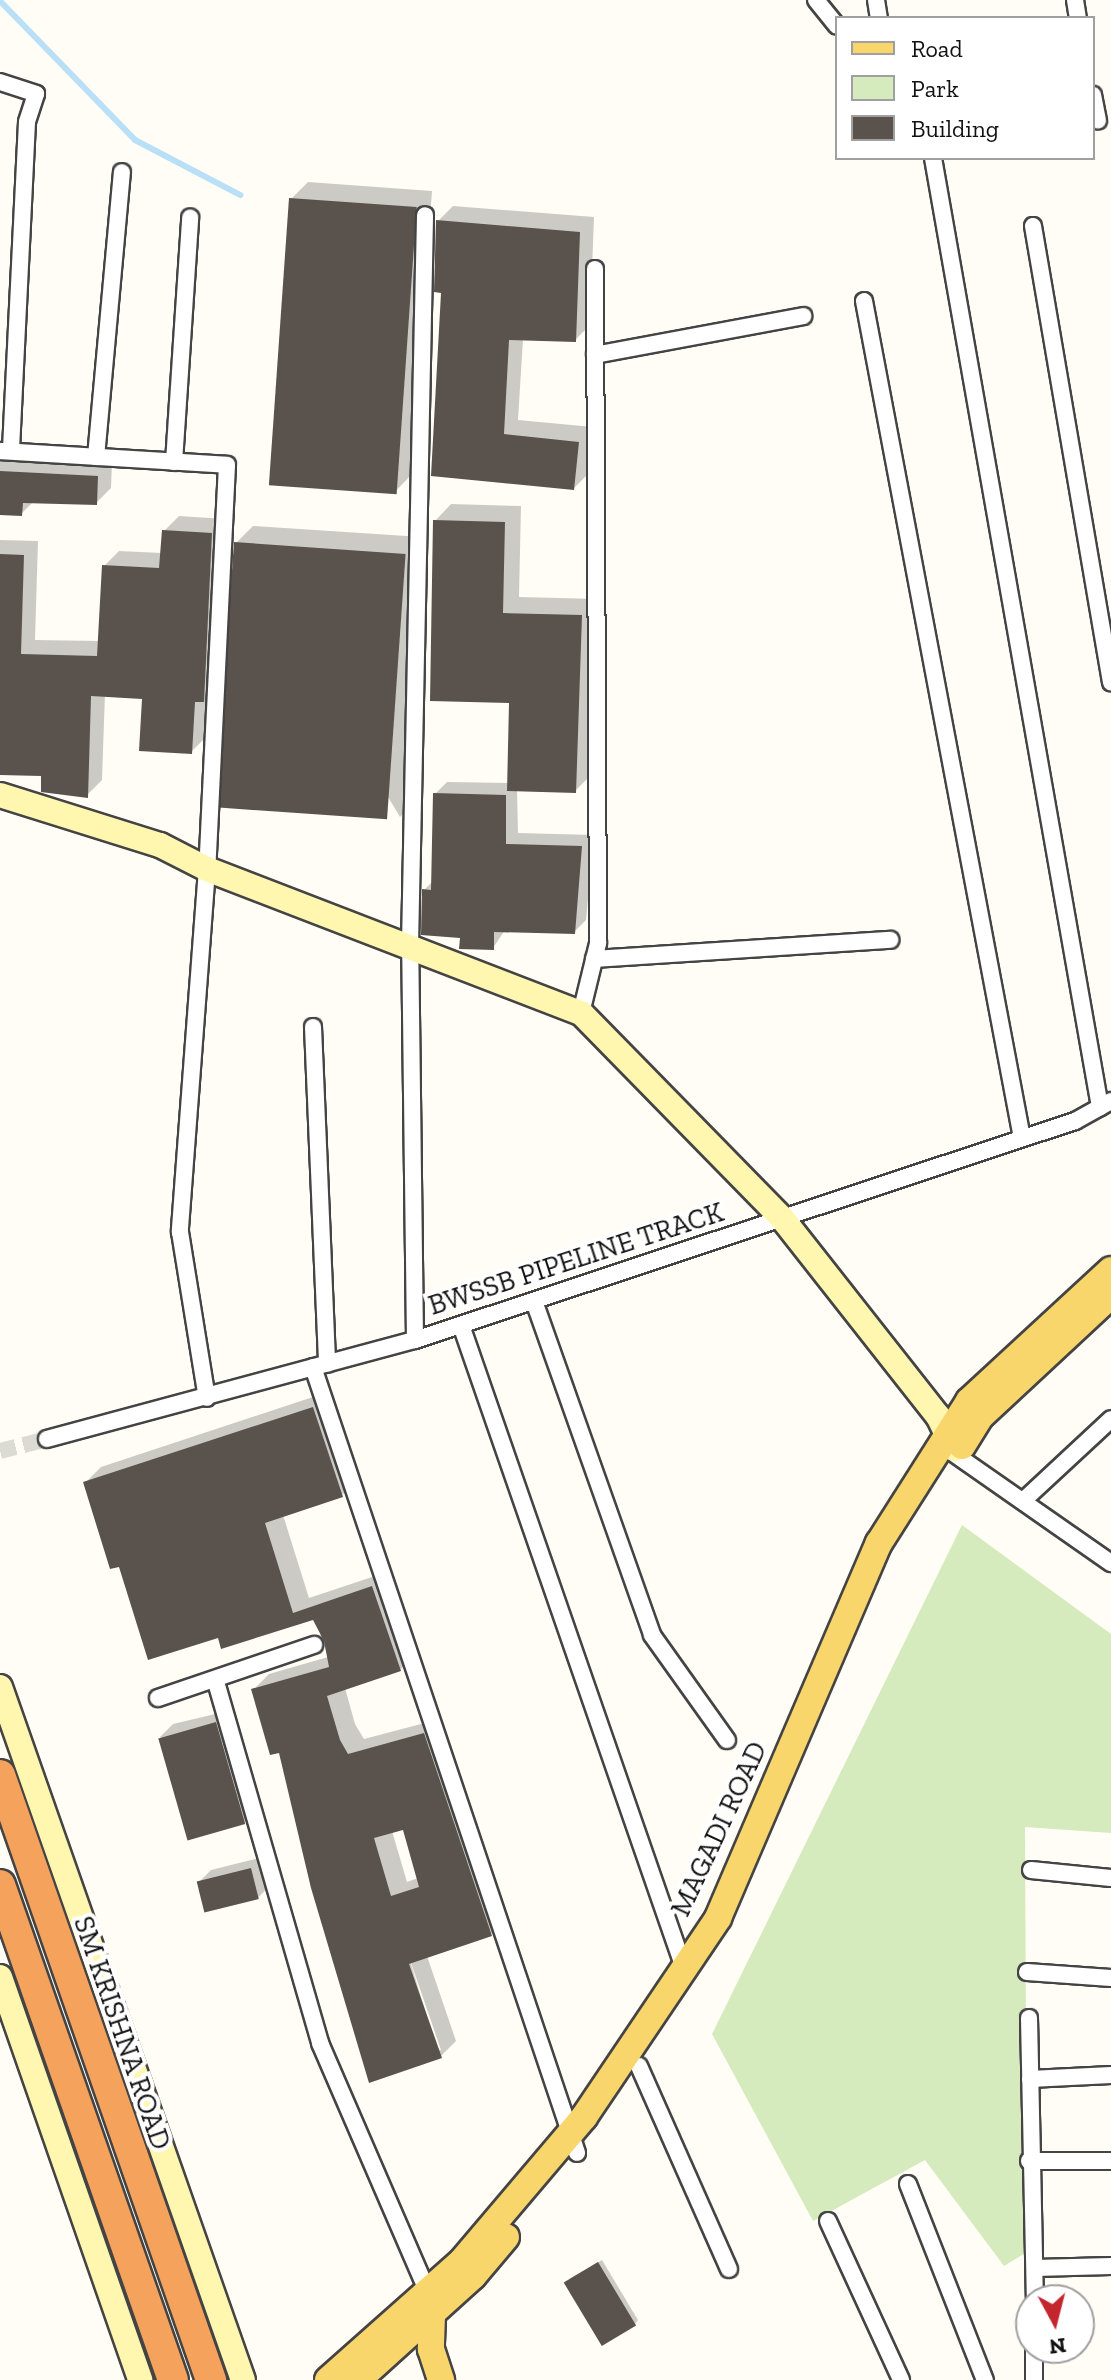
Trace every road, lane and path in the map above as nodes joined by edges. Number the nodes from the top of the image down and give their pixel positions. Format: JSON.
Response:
{"nodes":[{"id":1,"x":816,"y":0,"type":"edge"},
{"id":2,"x":835,"y":24,"type":"edge"},
{"id":3,"x":0,"y":82,"type":"edge"},
{"id":4,"x":1095,"y":105,"type":"edge"},
{"id":5,"x":1098,"y":121,"type":"dead end"},
{"id":6,"x":933,"y":160,"type":"edge"},
{"id":7,"x":122,"y":172,"type":"dead end"},
{"id":8,"x":425,"y":215,"type":"dead end"},
{"id":9,"x":190,"y":218,"type":"dead end"},
{"id":10,"x":1033,"y":226,"type":"dead end"},
{"id":11,"x":595,"y":269,"type":"dead end"},
{"id":12,"x":864,"y":301,"type":"dead end"},
{"id":13,"x":803,"y":316,"type":"dead end"},
{"id":14,"x":595,"y":355,"type":"junction"},
{"id":15,"x":6,"y":451,"type":"edge"},
{"id":16,"x":96,"y":457,"type":"junction"},
{"id":17,"x":174,"y":462,"type":"junction"},
{"id":18,"x":1111,"y":682,"type":"edge"},
{"id":19,"x":0,"y":795,"type":"edge"},
{"id":20,"x":207,"y":869,"type":"junction"},
{"id":21,"x":890,"y":940,"type":"dead end"},
{"id":22,"x":410,"y":945,"type":"junction"},
{"id":23,"x":594,"y":959,"type":"junction"},
{"id":24,"x":581,"y":1013,"type":"junction"},
{"id":25,"x":313,"y":1027,"type":"dead end"},
{"id":26,"x":1105,"y":1104,"type":"edge"},
{"id":27,"x":1022,"y":1138,"type":"junction"},
{"id":28,"x":782,"y":1218,"type":"junction"},
{"id":29,"x":1111,"y":1270,"type":"edge"},
{"id":30,"x":1111,"y":1295,"type":"edge"},
{"id":31,"x":534,"y":1301,"type":"junction"},
{"id":32,"x":461,"y":1325,"type":"junction"},
{"id":33,"x":415,"y":1340,"type":"junction"},
{"id":34,"x":320,"y":1365,"type":"junction"},
{"id":35,"x":207,"y":1398,"type":"junction"},
{"id":36,"x":1111,"y":1419,"type":"edge"},
{"id":37,"x":47,"y":1439,"type":"tunnel mouth"},
{"id":38,"x":952,"y":1446,"type":"junction"},
{"id":39,"x":1025,"y":1499,"type":"junction"},
{"id":40,"x":1107,"y":1555,"type":"edge"},
{"id":41,"x":314,"y":1645,"type":"dead end"},
{"id":42,"x":216,"y":1682,"type":"junction"},
{"id":43,"x":0,"y":1687,"type":"edge"},
{"id":44,"x":158,"y":1698,"type":"dead end"},
{"id":45,"x":727,"y":1740,"type":"dead end"},
{"id":46,"x":0,"y":1775,"type":"edge"},
{"id":47,"x":1031,"y":1870,"type":"dead end"},
{"id":48,"x":1111,"y":1878,"type":"edge"},
{"id":49,"x":0,"y":1885,"type":"edge"},
{"id":50,"x":684,"y":1968,"type":"junction"},
{"id":51,"x":1027,"y":1972,"type":"dead end"},
{"id":52,"x":0,"y":1977,"type":"edge"},
{"id":53,"x":1111,"y":1978,"type":"edge"},
{"id":54,"x":1029,"y":2018,"type":"dead end"},
{"id":55,"x":639,"y":2066,"type":"junction"},
{"id":56,"x":1111,"y":2075,"type":"edge"},
{"id":57,"x":1030,"y":2079,"type":"junction"},
{"id":58,"x":573,"y":2144,"type":"junction"},
{"id":59,"x":1029,"y":2161,"type":"junction"},
{"id":60,"x":1111,"y":2161,"type":"edge"},
{"id":61,"x":908,"y":2184,"type":"dead end"},
{"id":62,"x":828,"y":2221,"type":"dead end"},
{"id":63,"x":1111,"y":2266,"type":"edge"},
{"id":64,"x":1035,"y":2268,"type":"junction"},
{"id":65,"x":729,"y":2269,"type":"dead end"},
{"id":66,"x":1035,"y":2284,"type":"edge"},
{"id":67,"x":430,"y":2304,"type":"junction"},
{"id":68,"x":140,"y":2380,"type":"edge"},
{"id":69,"x":173,"y":2380,"type":"edge"},
{"id":70,"x":211,"y":2380,"type":"edge"},
{"id":71,"x":243,"y":2380,"type":"edge"},
{"id":72,"x":328,"y":2380,"type":"edge"},
{"id":73,"x":358,"y":2380,"type":"edge"},
{"id":74,"x":441,"y":2380,"type":"edge"},
{"id":75,"x":901,"y":2380,"type":"edge"},
{"id":76,"x":985,"y":2380,"type":"edge"}],
"edges":[{"from":1,"to":2,"type":"street"},
{"from":3,"to":15,"type":"street"},
{"from":4,"to":5,"type":"street"},
{"from":6,"to":26,"type":"street"},
{"from":7,"to":16,"type":"street"},
{"from":8,"to":22,"type":"street"},
{"from":9,"to":17,"type":"street"},
{"from":10,"to":18,"type":"street"},
{"from":11,"to":14,"type":"street"},
{"from":12,"to":27,"type":"street"},
{"from":13,"to":14,"type":"street"},
{"from":14,"to":23,"type":"street"},
{"from":15,"to":16,"type":"street"},
{"from":16,"to":17,"type":"street"},
{"from":17,"to":20,"type":"street"},
{"from":19,"to":20,"type":"street"},
{"from":20,"to":22,"type":"street"},
{"from":20,"to":35,"type":"street"},
{"from":21,"to":23,"type":"street"},
{"from":22,"to":24,"type":"street"},
{"from":22,"to":33,"type":"street"},
{"from":23,"to":24,"type":"street"},
{"from":24,"to":28,"type":"street"},
{"from":25,"to":34,"type":"street"},
{"from":26,"to":27,"type":"street","name":"BWSSB PIPELINE TRACK"},
{"from":27,"to":28,"type":"street","name":"BWSSB PIPELINE TRACK"},
{"from":28,"to":31,"type":"street","name":"BWSSB PIPELINE TRACK"},
{"from":28,"to":38,"type":"street"},
{"from":29,"to":38,"type":"main road","name":"MAGADI ROAD"},
{"from":30,"to":38,"type":"main road","name":"MAGADI ROAD"},
{"from":31,"to":32,"type":"street","name":"BWSSB PIPELINE TRACK"},
{"from":31,"to":45,"type":"street"},
{"from":32,"to":33,"type":"street","name":"BWSSB PIPELINE TRACK"},
{"from":32,"to":50,"type":"street"},
{"from":33,"to":34,"type":"street","name":"BWSSB PIPELINE TRACK"},
{"from":34,"to":35,"type":"street","name":"BWSSB PIPELINE TRACK"},
{"from":34,"to":58,"type":"street"},
{"from":35,"to":37,"type":"street","name":"BWSSB PIPELINE TRACK"},
{"from":36,"to":39,"type":"street"},
{"from":38,"to":39,"type":"street"},
{"from":38,"to":50,"type":"main road","name":"MAGADI ROAD"},
{"from":38,"to":55,"type":"main road","name":"MAGADI ROAD"},
{"from":39,"to":40,"type":"street"},
{"from":41,"to":42,"type":"street"},
{"from":42,"to":44,"type":"street"},
{"from":42,"to":67,"type":"street"},
{"from":43,"to":71,"type":"street","name":"SM KRISHNA ROAD"},
{"from":46,"to":70,"type":"highway","name":"SM KRISHNA ROAD"},
{"from":47,"to":48,"type":"street"},
{"from":49,"to":69,"type":"highway"},
{"from":50,"to":58,"type":"main road","name":"MAGADI ROAD"},
{"from":51,"to":53,"type":"street"},
{"from":52,"to":68,"type":"street"},
{"from":54,"to":57,"type":"street"},
{"from":55,"to":58,"type":"main road","name":"MAGADI ROAD"},
{"from":55,"to":65,"type":"street"},
{"from":56,"to":57,"type":"street"},
{"from":57,"to":59,"type":"street"},
{"from":58,"to":67,"type":"main road","name":"MAGADI ROAD"},
{"from":59,"to":60,"type":"street"},
{"from":59,"to":64,"type":"street"},
{"from":61,"to":76,"type":"street"},
{"from":62,"to":75,"type":"street"},
{"from":63,"to":64,"type":"street"},
{"from":64,"to":66,"type":"street"},
{"from":67,"to":72,"type":"main road","name":"MAGADI ROAD"},
{"from":67,"to":73,"type":"main road","name":"MAGADI ROAD"},
{"from":67,"to":74,"type":"main road"}]}
